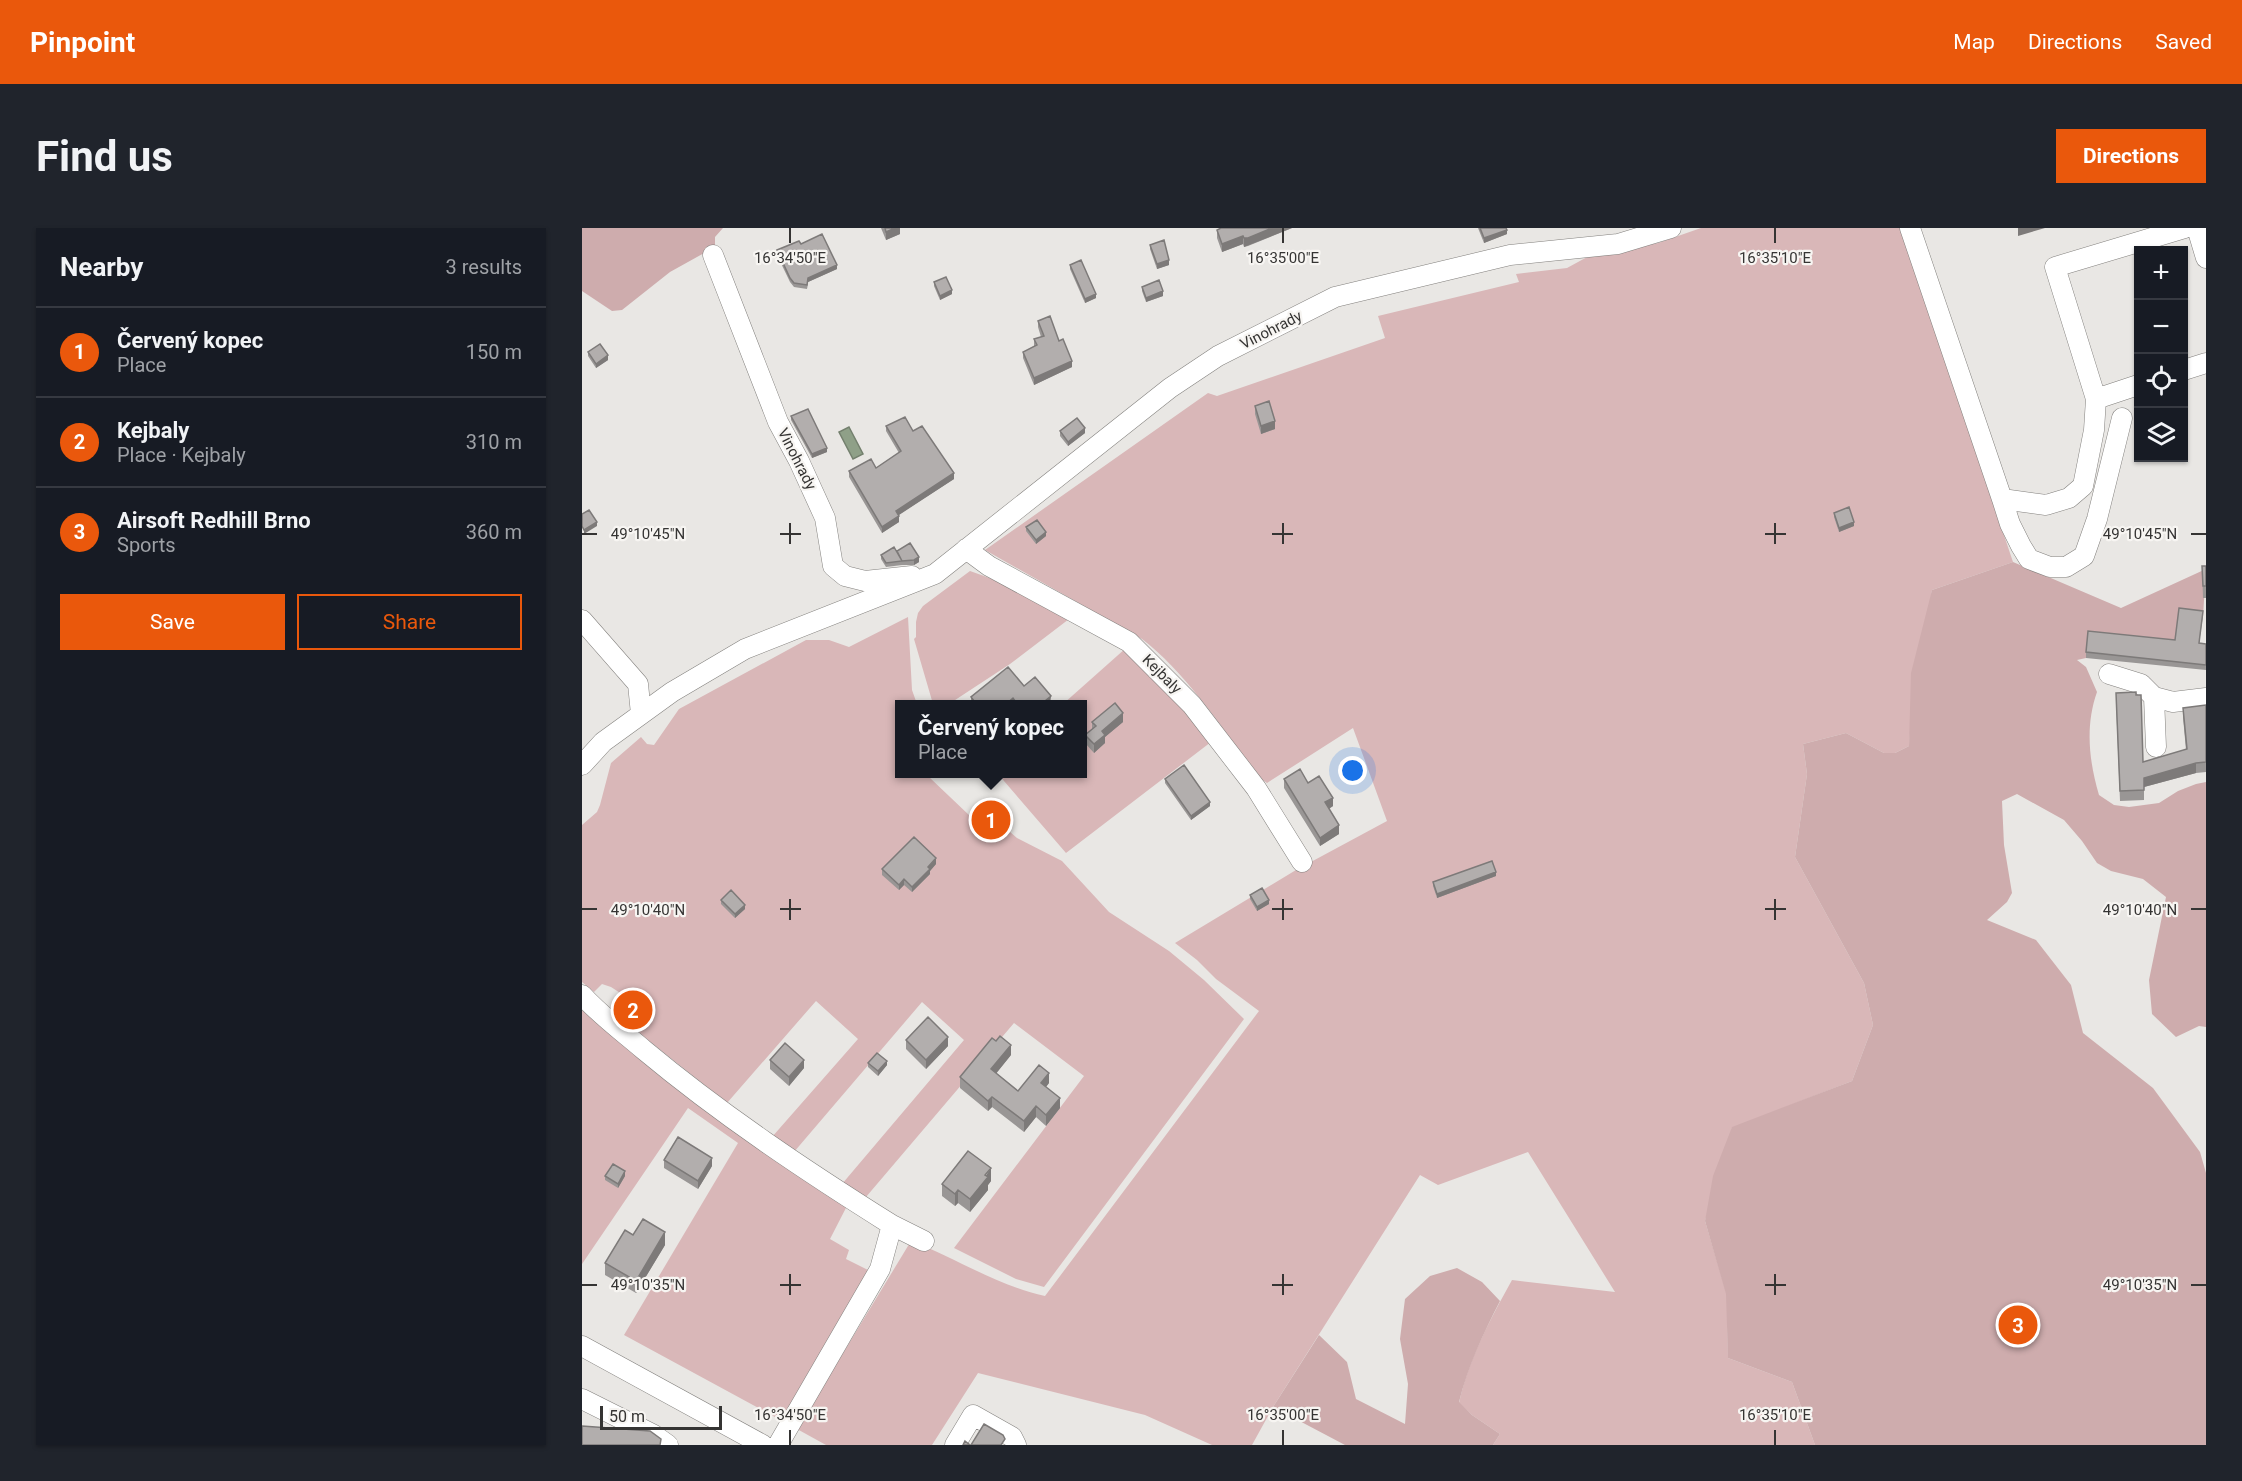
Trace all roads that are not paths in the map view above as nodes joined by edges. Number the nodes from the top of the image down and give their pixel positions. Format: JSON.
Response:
{"nodes":[{"id":1,"x":1671,"y":228,"type":"edge"},
{"id":2,"x":1910,"y":228,"type":"edge"},
{"id":3,"x":2185,"y":228,"type":"edge"},
{"id":4,"x":2197,"y":228,"type":"edge"},
{"id":5,"x":713,"y":255,"type":"dead end"},
{"id":6,"x":2206,"y":258,"type":"edge"},
{"id":7,"x":2206,"y":363,"type":"edge"},
{"id":8,"x":2188,"y":369,"type":"edge"},
{"id":9,"x":2134,"y":387,"type":"edge"},
{"id":10,"x":2096,"y":399,"type":"junction"},
{"id":11,"x":2122,"y":418,"type":"dead end"},
{"id":12,"x":2002,"y":499,"type":"junction"},
{"id":13,"x":966,"y":549,"type":"junction"},
{"id":14,"x":935,"y":573,"type":"junction"},
{"id":15,"x":582,"y":620,"type":"edge"},
{"id":16,"x":2109,"y":674,"type":"dead end"},
{"id":17,"x":2154,"y":697,"type":"junction"},
{"id":18,"x":2206,"y":698,"type":"edge"},
{"id":19,"x":641,"y":714,"type":"junction"},
{"id":20,"x":2156,"y":747,"type":"dead end"},
{"id":21,"x":582,"y":765,"type":"edge"},
{"id":22,"x":1302,"y":862,"type":"dead end"},
{"id":23,"x":582,"y":995,"type":"edge"},
{"id":24,"x":892,"y":1225,"type":"junction"},
{"id":25,"x":924,"y":1241,"type":"dead end"},
{"id":26,"x":582,"y":1346,"type":"edge"},
{"id":27,"x":582,"y":1399,"type":"edge"},
{"id":28,"x":668,"y":1445,"type":"edge"},
{"id":29,"x":764,"y":1445,"type":"edge"},
{"id":30,"x":778,"y":1445,"type":"edge"},
{"id":31,"x":955,"y":1445,"type":"edge"},
{"id":32,"x":1016,"y":1445,"type":"edge"}],
"edges":[{"from":1,"to":13,"type":"street","name":"Vinohrady"},
{"from":2,"to":12,"type":"street"},
{"from":3,"to":10,"type":"street"},
{"from":4,"to":6,"type":"street"},
{"from":5,"to":14,"type":"street","name":"Vinohrady"},
{"from":7,"to":8,"type":"street"},
{"from":9,"to":10,"type":"street"},
{"from":10,"to":12,"type":"street"},
{"from":11,"to":12,"type":"street"},
{"from":13,"to":14,"type":"street","name":"Vinohrady"},
{"from":13,"to":22,"type":"street","name":"Kejbaly"},
{"from":14,"to":19,"type":"street","name":"Vinohrady"},
{"from":15,"to":19,"type":"street"},
{"from":16,"to":17,"type":"street"},
{"from":17,"to":18,"type":"street"},
{"from":17,"to":20,"type":"street"},
{"from":19,"to":21,"type":"street","name":"Vinohrady"},
{"from":23,"to":24,"type":"street"},
{"from":24,"to":25,"type":"street"},
{"from":24,"to":30,"type":"street"},
{"from":26,"to":29,"type":"street"},
{"from":27,"to":28,"type":"street"},
{"from":31,"to":32,"type":"street"}]}
